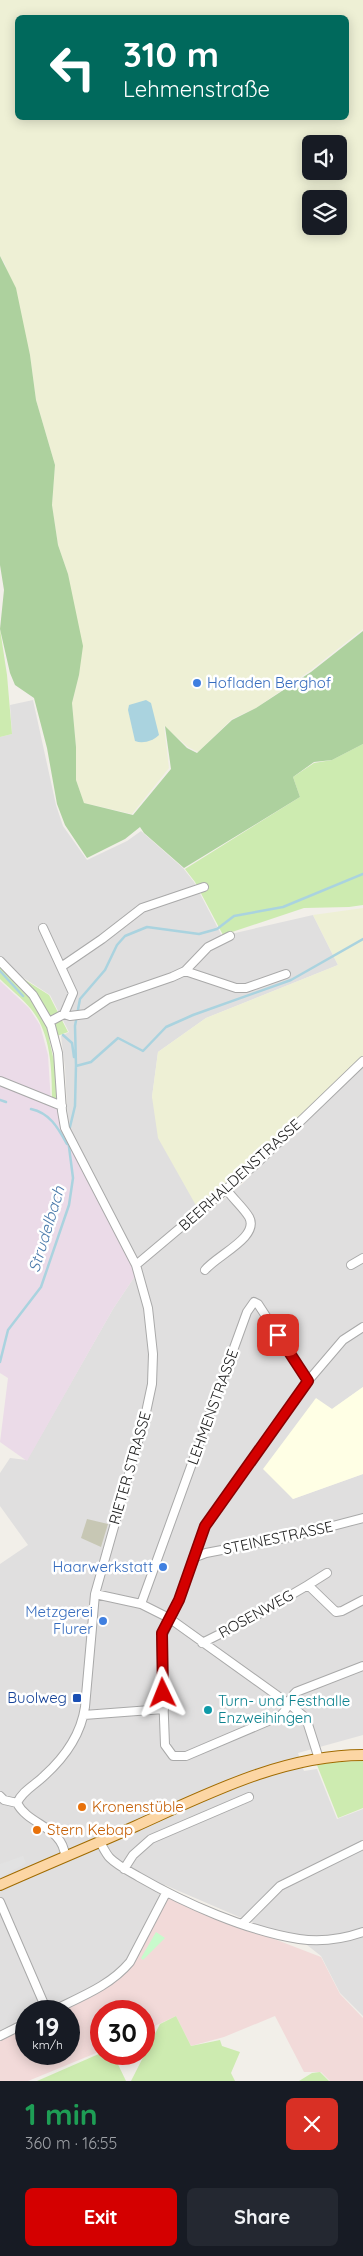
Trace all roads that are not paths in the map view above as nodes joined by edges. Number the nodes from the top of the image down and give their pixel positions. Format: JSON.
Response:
{"nodes":[{"id":1,"x":204,"y":887,"type":"dead end"},
{"id":2,"x":43,"y":928,"type":"dead end"},
{"id":3,"x":230,"y":936,"type":"dead end"},
{"id":4,"x":0,"y":961,"type":"edge"},
{"id":5,"x":61,"y":966,"type":"junction"},
{"id":6,"x":186,"y":971,"type":"junction"},
{"id":7,"x":286,"y":974,"type":"dead end"},
{"id":8,"x":67,"y":1015,"type":"junction"},
{"id":9,"x":49,"y":1022,"type":"junction"},
{"id":10,"x":363,"y":1061,"type":"edge"},
{"id":11,"x":0,"y":1081,"type":"edge"},
{"id":12,"x":62,"y":1106,"type":"junction"},
{"id":13,"x":227,"y":1190,"type":"junction"},
{"id":14,"x":363,"y":1258,"type":"edge"},
{"id":15,"x":136,"y":1265,"type":"junction"},
{"id":16,"x":351,"y":1265,"type":"dead end"},
{"id":17,"x":205,"y":1270,"type":"dead end"},
{"id":18,"x":363,"y":1327,"type":"edge"},
{"id":19,"x":308,"y":1381,"type":"junction"},
{"id":20,"x":363,"y":1518,"type":"edge"},
{"id":21,"x":193,"y":1558,"type":"junction"},
{"id":22,"x":327,"y":1573,"type":"dead end"},
{"id":23,"x":308,"y":1585,"type":"junction"},
{"id":24,"x":95,"y":1594,"type":"junction"},
{"id":25,"x":363,"y":1600,"type":"edge"},
{"id":26,"x":141,"y":1604,"type":"junction"},
{"id":27,"x":169,"y":1618,"type":"junction"},
{"id":28,"x":202,"y":1643,"type":"junction"},
{"id":29,"x":363,"y":1666,"type":"edge"},
{"id":30,"x":289,"y":1704,"type":"junction"},
{"id":31,"x":164,"y":1709,"type":"junction"},
{"id":32,"x":84,"y":1715,"type":"junction"},
{"id":33,"x":363,"y":1755,"type":"edge"},
{"id":34,"x":319,"y":1759,"type":"junction"},
{"id":35,"x":249,"y":1797,"type":"dead end"},
{"id":36,"x":2,"y":1800,"type":"edge"},
{"id":37,"x":17,"y":1803,"type":"junction"},
{"id":38,"x":100,"y":1842,"type":"junction"},
{"id":39,"x":363,"y":1845,"type":"edge"},
{"id":40,"x":65,"y":1856,"type":"junction"},
{"id":41,"x":124,"y":1869,"type":"junction"},
{"id":42,"x":0,"y":1885,"type":"edge"},
{"id":43,"x":166,"y":1893,"type":"junction"},
{"id":44,"x":0,"y":1902,"type":"edge"},
{"id":45,"x":243,"y":1923,"type":"junction"},
{"id":46,"x":363,"y":1932,"type":"edge"},
{"id":47,"x":42,"y":2000,"type":"edge"},
{"id":48,"x":74,"y":2000,"type":"edge"},
{"id":49,"x":15,"y":2029,"type":"edge"},
{"id":50,"x":0,"y":2036,"type":"edge"}],
"edges":[{"from":1,"to":5,"type":"street"},
{"from":2,"to":5,"type":"street"},
{"from":3,"to":6,"type":"street"},
{"from":4,"to":9,"type":"street","name":"RIETER STRASSE"},
{"from":5,"to":8,"type":"street"},
{"from":6,"to":7,"type":"street"},
{"from":6,"to":8,"type":"street"},
{"from":8,"to":9,"type":"street"},
{"from":9,"to":12,"type":"street","name":"RIETER STRASSE"},
{"from":10,"to":13,"type":"street","name":"BEERHALDENSTRASSE"},
{"from":11,"to":12,"type":"street"},
{"from":12,"to":15,"type":"street","name":"RIETER STRASSE"},
{"from":13,"to":15,"type":"street","name":"BEERHALDENSTRASSE"},
{"from":13,"to":17,"type":"street"},
{"from":14,"to":16,"type":"street"},
{"from":15,"to":24,"type":"street","name":"RIETER STRASSE"},
{"from":18,"to":19,"type":"street"},
{"from":19,"to":21,"type":"street"},
{"from":19,"to":26,"type":"street","name":"LEHMENSTRASSE"},
{"from":20,"to":21,"type":"street","name":"STEINESTRASSE"},
{"from":21,"to":27,"type":"street"},
{"from":22,"to":23,"type":"street","name":"ROSENWEG"},
{"from":23,"to":25,"type":"street","name":"ROSENWEG"},
{"from":23,"to":28,"type":"street","name":"ROSENWEG"},
{"from":24,"to":26,"type":"street"},
{"from":24,"to":32,"type":"street","name":"RIETER STRASSE"},
{"from":26,"to":27,"type":"street"},
{"from":27,"to":28,"type":"street"},
{"from":27,"to":31,"type":"street"},
{"from":28,"to":30,"type":"street"},
{"from":29,"to":30,"type":"street"},
{"from":30,"to":31,"type":"street"},
{"from":30,"to":34,"type":"street"},
{"from":31,"to":32,"type":"street"},
{"from":32,"to":37,"type":"street","name":"RIETER STRASSE"},
{"from":33,"to":34,"type":"main road"},
{"from":34,"to":38,"type":"main road"},
{"from":35,"to":41,"type":"street"},
{"from":36,"to":37,"type":"street"},
{"from":37,"to":40,"type":"street"},
{"from":38,"to":40,"type":"main road"},
{"from":38,"to":41,"type":"street"},
{"from":39,"to":45,"type":"street"},
{"from":40,"to":42,"type":"main road"},
{"from":41,"to":43,"type":"street"},
{"from":43,"to":45,"type":"street"},
{"from":43,"to":48,"type":"street"},
{"from":44,"to":47,"type":"street"},
{"from":45,"to":46,"type":"street"},
{"from":49,"to":50,"type":"street"}]}
